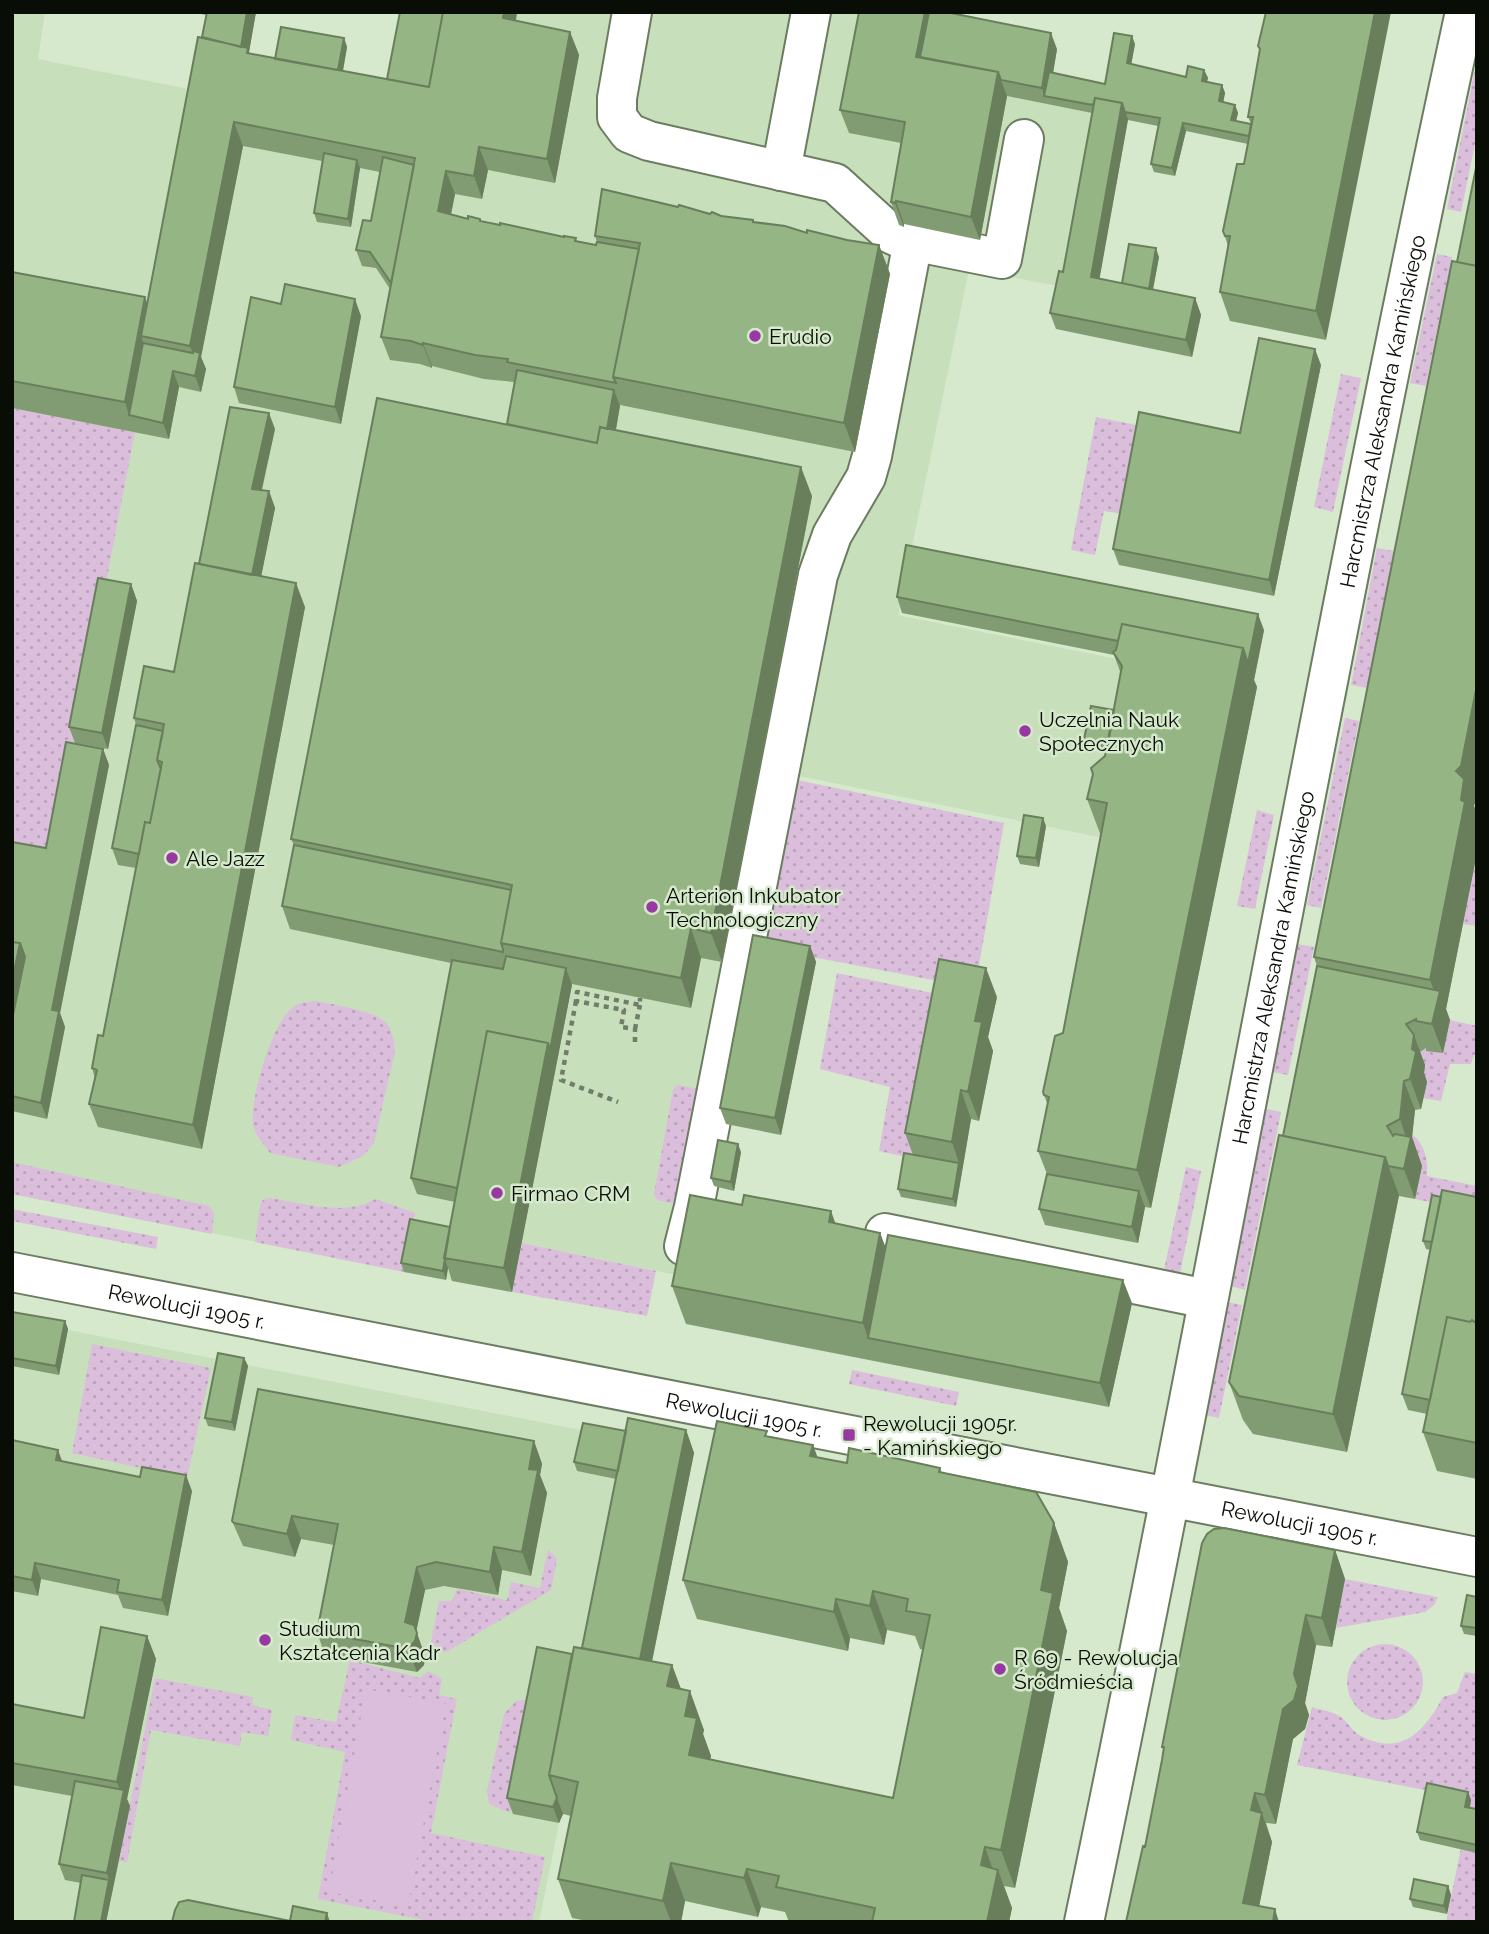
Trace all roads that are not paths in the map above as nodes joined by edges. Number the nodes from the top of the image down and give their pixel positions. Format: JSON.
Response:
{"nodes":[{"id":1,"x":632,"y":12,"type":"edge"},
{"id":2,"x":811,"y":12,"type":"edge"},
{"id":3,"x":1465,"y":12,"type":"edge"},
{"id":4,"x":1024,"y":139,"type":"dead end"},
{"id":5,"x":781,"y":171,"type":"junction"},
{"id":6,"x":913,"y":241,"type":"junction"},
{"id":7,"x":885,"y":1233,"type":"dead end"},
{"id":8,"x":12,"y":1272,"type":"edge"},
{"id":9,"x":677,"y":1275,"type":"edge"},
{"id":10,"x":1207,"y":1299,"type":"junction"},
{"id":11,"x":1171,"y":1497,"type":"junction"},
{"id":12,"x":1477,"y":1557,"type":"edge"},
{"id":13,"x":1084,"y":1922,"type":"edge"}],
"edges":[{"from":1,"to":5,"type":"street"},
{"from":2,"to":5,"type":"street"},
{"from":3,"to":10,"type":"street","name":"Harcmistrza Aleksandra Kamińskiego"},
{"from":4,"to":6,"type":"street"},
{"from":5,"to":6,"type":"street"},
{"from":6,"to":9,"type":"street"},
{"from":7,"to":10,"type":"street"},
{"from":8,"to":11,"type":"street","name":"Rewolucji 1905 r."},
{"from":10,"to":11,"type":"street","name":"Harcmistrza Aleksandra Kamińskiego"},
{"from":11,"to":12,"type":"street","name":"Rewolucji 1905 r."},
{"from":11,"to":13,"type":"street","name":"Harcmistrza Aleksandra Kamińskiego"}]}
